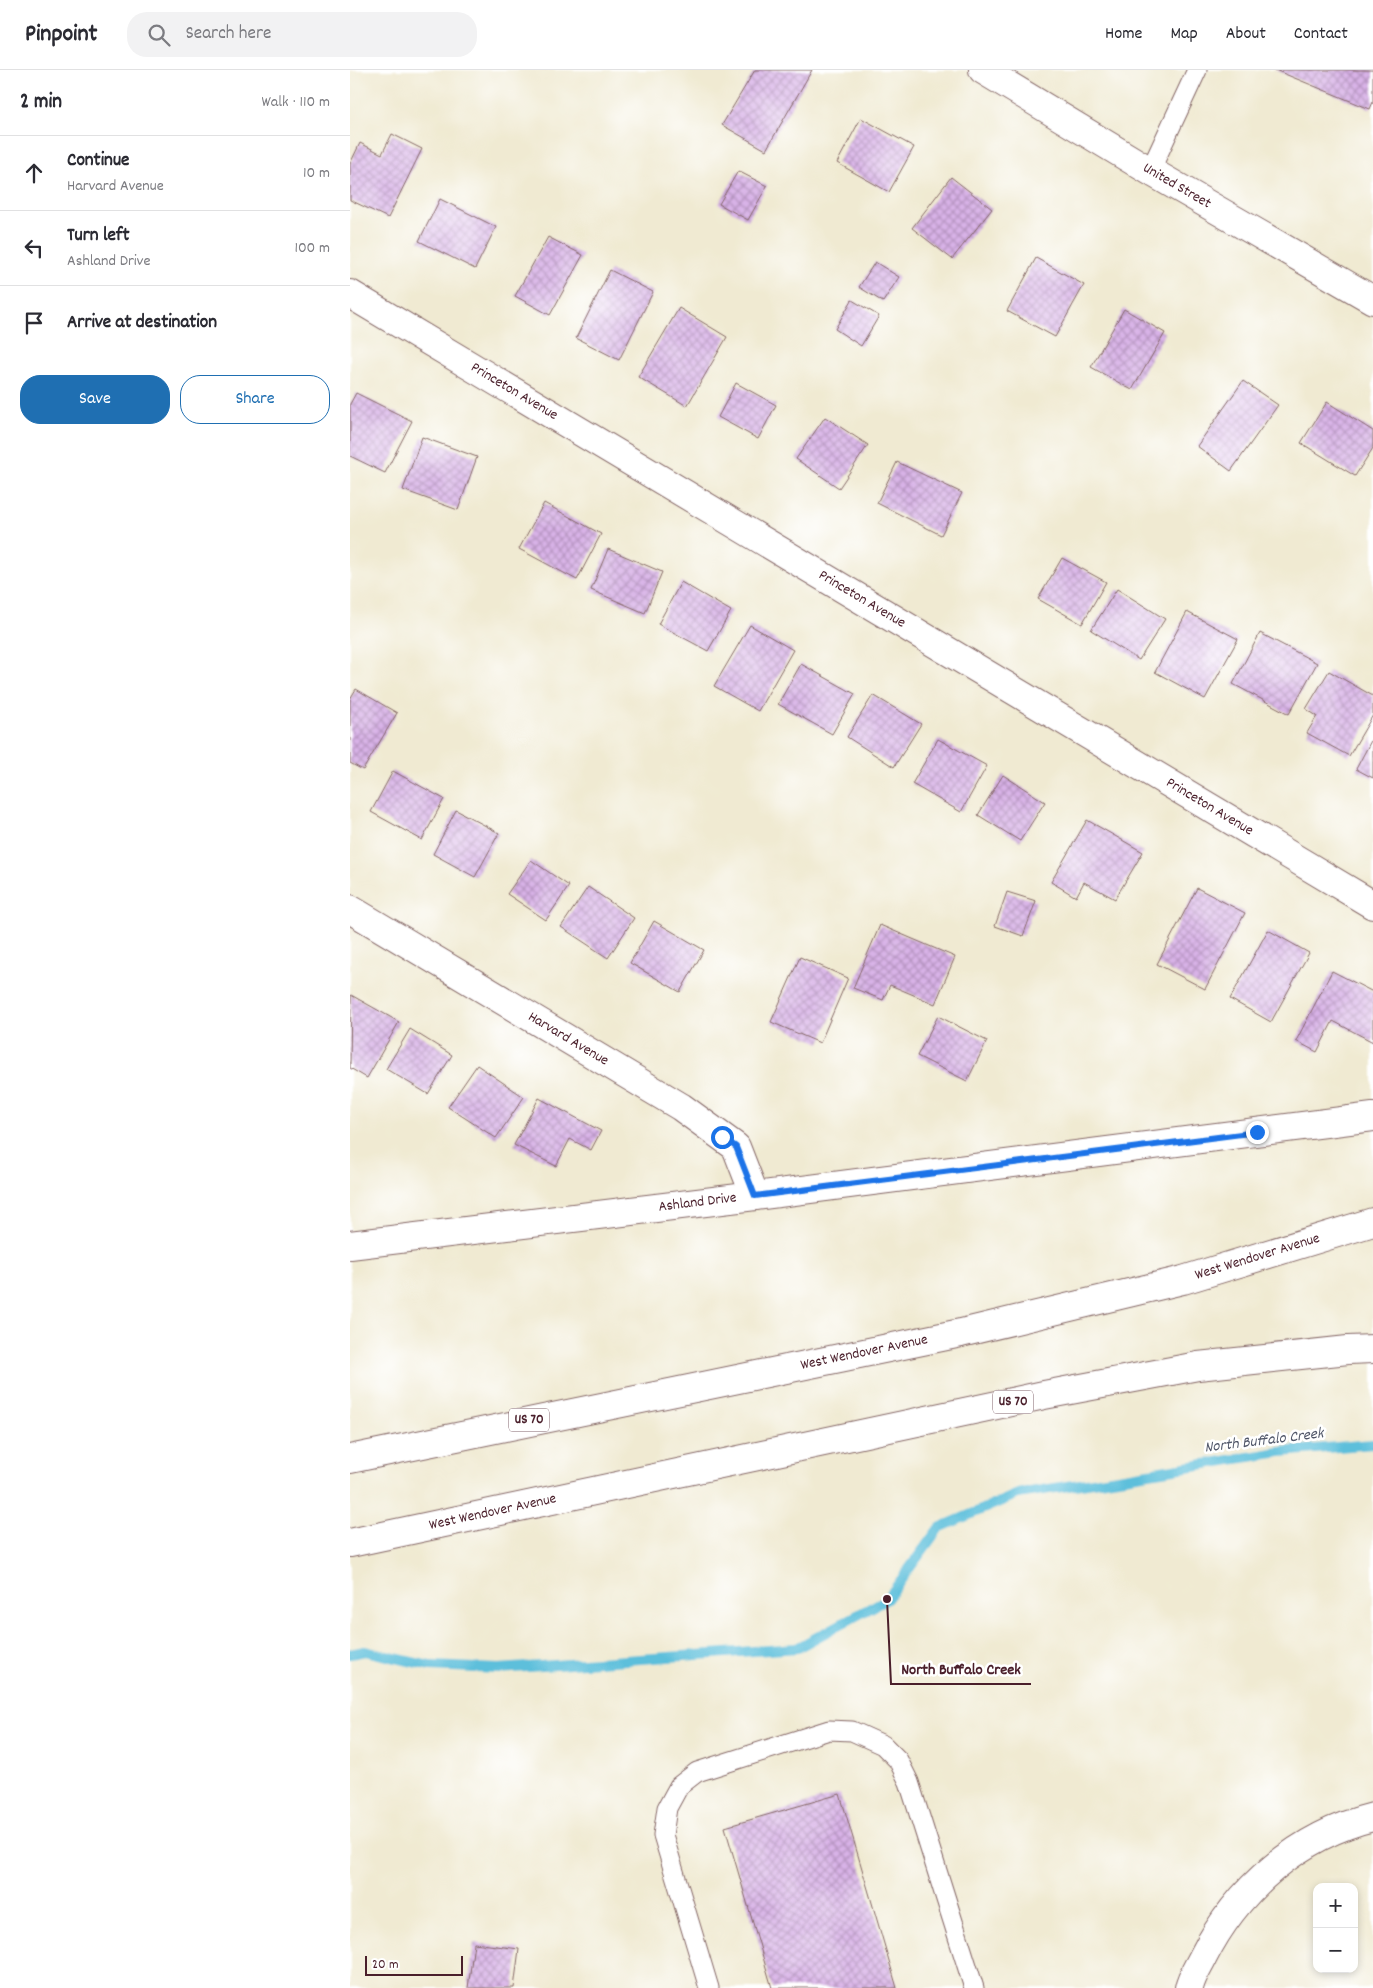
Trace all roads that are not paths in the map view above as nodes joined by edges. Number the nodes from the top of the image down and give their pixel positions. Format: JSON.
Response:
{"nodes":[{"id":1,"x":983,"y":70,"type":"edge"},
{"id":2,"x":1197,"y":70,"type":"edge"},
{"id":3,"x":1150,"y":171,"type":"junction"},
{"id":4,"x":350,"y":294,"type":"edge"},
{"id":5,"x":1373,"y":300,"type":"edge"},
{"id":6,"x":1373,"y":905,"type":"edge"},
{"id":7,"x":350,"y":908,"type":"edge"},
{"id":8,"x":1373,"y":1117,"type":"edge"},
{"id":9,"x":755,"y":1196,"type":"junction"},
{"id":10,"x":1373,"y":1222,"type":"edge"},
{"id":11,"x":350,"y":1245,"type":"edge"},
{"id":12,"x":1373,"y":1349,"type":"edge"},
{"id":13,"x":350,"y":1459,"type":"edge"},
{"id":14,"x":350,"y":1544,"type":"edge"},
{"id":15,"x":1373,"y":1817,"type":"edge"},
{"id":16,"x":709,"y":1988,"type":"edge"},
{"id":17,"x":974,"y":1988,"type":"edge"},
{"id":18,"x":1189,"y":1988,"type":"edge"}],
"edges":[{"from":1,"to":3,"type":"main road","name":"United Street"},
{"from":2,"to":3,"type":"lane"},
{"from":3,"to":5,"type":"main road","name":"United Street"},
{"from":4,"to":6,"type":"main road","name":"Princeton Avenue"},
{"from":7,"to":9,"type":"main road","name":"Harvard Avenue"},
{"from":8,"to":9,"type":"main road","name":"Ashland Drive"},
{"from":9,"to":11,"type":"main road","name":"Ashland Drive"},
{"from":10,"to":13,"type":"main road","name":"West Wendover Avenue","number":"US 70"},
{"from":12,"to":14,"type":"main road","name":"West Wendover Avenue","number":"US 70"},
{"from":15,"to":18,"type":"main road"},
{"from":16,"to":17,"type":"lane"}]}
